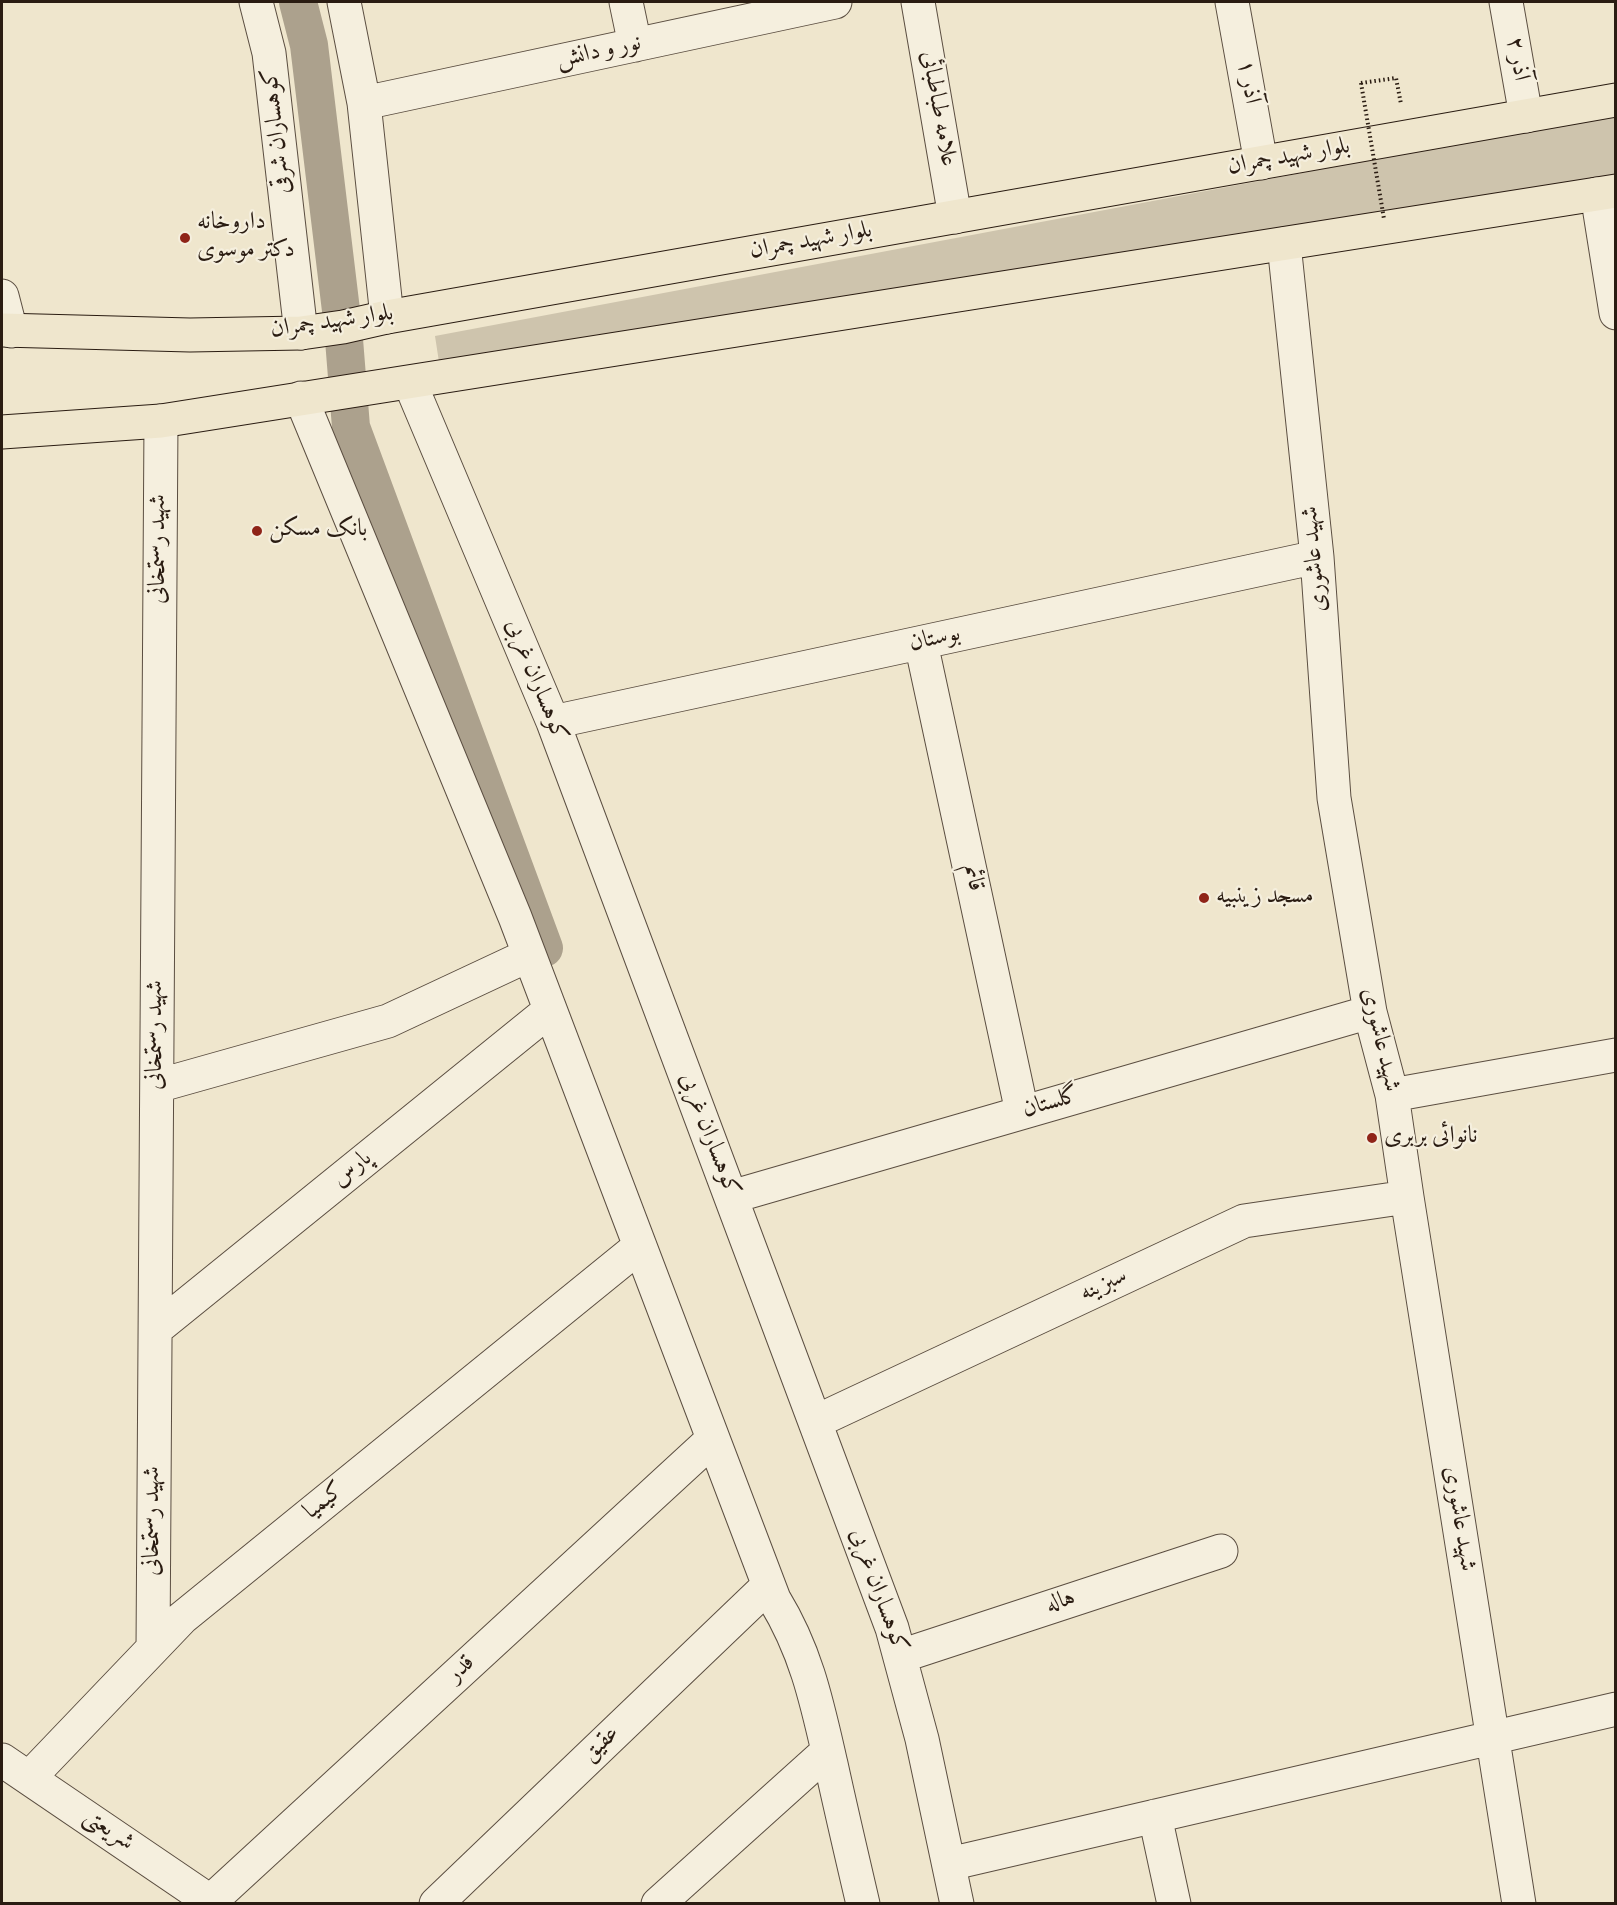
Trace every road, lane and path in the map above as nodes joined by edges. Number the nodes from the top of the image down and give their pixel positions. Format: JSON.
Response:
{"nodes":[{"id":1,"x":256,"y":2,"type":"edge"},
{"id":2,"x":344,"y":2,"type":"edge"},
{"id":3,"x":626,"y":2,"type":"edge"},
{"id":4,"x":835,"y":2,"type":"edge"},
{"id":5,"x":918,"y":2,"type":"edge"},
{"id":6,"x":1232,"y":2,"type":"edge"},
{"id":7,"x":1506,"y":2,"type":"edge"},
{"id":8,"x":635,"y":45,"type":"junction"},
{"id":9,"x":1616,"y":100,"type":"edge"},
{"id":10,"x":364,"y":104,"type":"junction"},
{"id":11,"x":1526,"y":116,"type":"junction"},
{"id":12,"x":1407,"y":137,"type":"junction"},
{"id":13,"x":1261,"y":163,"type":"junction"},
{"id":14,"x":1606,"y":192,"type":"edge"},
{"id":15,"x":955,"y":216,"type":"junction"},
{"id":16,"x":1384,"y":219,"type":"dead end"},
{"id":17,"x":1284,"y":244,"type":"junction"},
{"id":18,"x":2,"y":296,"type":"edge"},
{"id":19,"x":1616,"y":313,"type":"edge"},
{"id":20,"x":387,"y":316,"type":"junction"},
{"id":21,"x":6,"y":331,"type":"edge"},
{"id":22,"x":301,"y":333,"type":"junction"},
{"id":23,"x":410,"y":383,"type":"junction"},
{"id":24,"x":301,"y":398,"type":"junction"},
{"id":25,"x":161,"y":421,"type":"junction"},
{"id":26,"x":2,"y":432,"type":"edge"},
{"id":27,"x":1317,"y":557,"type":"junction"},
{"id":28,"x":921,"y":643,"type":"junction"},
{"id":29,"x":553,"y":722,"type":"junction"},
{"id":30,"x":529,"y":955,"type":"junction"},
{"id":31,"x":550,"y":1011,"type":"junction"},
{"id":32,"x":1370,"y":1012,"type":"junction"},
{"id":33,"x":1616,"y":1055,"type":"edge"},
{"id":34,"x":157,"y":1086,"type":"junction"},
{"id":35,"x":1392,"y":1095,"type":"junction"},
{"id":36,"x":1022,"y":1113,"type":"junction"},
{"id":37,"x":731,"y":1197,"type":"junction"},
{"id":38,"x":1407,"y":1197,"type":"junction"},
{"id":39,"x":640,"y":1246,"type":"junction"},
{"id":40,"x":156,"y":1329,"type":"junction"},
{"id":41,"x":815,"y":1422,"type":"junction"},
{"id":42,"x":713,"y":1439,"type":"junction"},
{"id":43,"x":1221,"y":1551,"type":"dead end"},
{"id":44,"x":768,"y":1586,"type":"junction"},
{"id":45,"x":153,"y":1648,"type":"junction"},
{"id":46,"x":901,"y":1656,"type":"junction"},
{"id":47,"x":1616,"y":1709,"type":"edge"},
{"id":48,"x":1493,"y":1737,"type":"junction"},
{"id":49,"x":828,"y":1750,"type":"junction"},
{"id":50,"x":2,"y":1760,"type":"edge"},
{"id":51,"x":29,"y":1778,"type":"junction"},
{"id":52,"x":1155,"y":1816,"type":"junction"},
{"id":53,"x":949,"y":1864,"type":"junction"},
{"id":54,"x":213,"y":1902,"type":"edge"},
{"id":55,"x":436,"y":1904,"type":"edge"},
{"id":56,"x":657,"y":1904,"type":"edge"},
{"id":57,"x":863,"y":1904,"type":"edge"},
{"id":58,"x":957,"y":1904,"type":"edge"},
{"id":59,"x":1174,"y":1904,"type":"edge"},
{"id":60,"x":1519,"y":1904,"type":"edge"}],
"edges":[{"from":1,"to":22,"type":"street","name":"کوهساران شرقی"},
{"from":2,"to":10,"type":"street"},
{"from":3,"to":8,"type":"street"},
{"from":4,"to":8,"type":"street","name":"نور و دانش"},
{"from":5,"to":15,"type":"street","name":"علامه طباطبائی"},
{"from":6,"to":13,"type":"street","name":"آذر ۱"},
{"from":7,"to":11,"type":"street","name":"آذر ۲"},
{"from":8,"to":10,"type":"street","name":"نور و دانش"},
{"from":9,"to":11,"type":"main road","name":"بلوار شهید چمران"},
{"from":10,"to":20,"type":"street"},
{"from":11,"to":12,"type":"main road","name":"بلوار شهید چمران"},
{"from":12,"to":13,"type":"main road","name":"بلوار شهید چمران"},
{"from":12,"to":16,"type":"path","bridge":true},
{"from":13,"to":15,"type":"main road","name":"بلوار شهید چمران"},
{"from":14,"to":17,"type":"main road"},
{"from":14,"to":19,"type":"street"},
{"from":15,"to":20,"type":"main road","name":"بلوار شهید چمران"},
{"from":17,"to":23,"type":"main road"},
{"from":17,"to":27,"type":"street","name":"شهید عاشوری"},
{"from":18,"to":21,"type":"street"},
{"from":20,"to":22,"type":"main road","name":"بلوار شهید چمران"},
{"from":21,"to":22,"type":"main road","name":"بلوار شهید چمران"},
{"from":23,"to":24,"type":"main road"},
{"from":23,"to":29,"type":"street","name":"کوهساران غربی"},
{"from":24,"to":25,"type":"main road"},
{"from":24,"to":30,"type":"street"},
{"from":25,"to":26,"type":"main road"},
{"from":25,"to":34,"type":"street","name":"شهید رستمخانی"},
{"from":27,"to":28,"type":"street","name":"بوستان"},
{"from":27,"to":32,"type":"street","name":"شهید عاشوری"},
{"from":28,"to":29,"type":"street","name":"بوستان"},
{"from":28,"to":36,"type":"street","name":"قائم"},
{"from":29,"to":37,"type":"street","name":"کوهساران غربی"},
{"from":30,"to":31,"type":"street"},
{"from":30,"to":34,"type":"street"},
{"from":31,"to":39,"type":"street"},
{"from":31,"to":40,"type":"street","name":"پارس"},
{"from":32,"to":35,"type":"street","name":"شهید عاشوری"},
{"from":32,"to":36,"type":"street","name":"گلستان"},
{"from":33,"to":35,"type":"street"},
{"from":34,"to":40,"type":"street","name":"شهید رستمخانی"},
{"from":35,"to":38,"type":"street","name":"شهید عاشوری"},
{"from":36,"to":37,"type":"street","name":"گلستان"},
{"from":37,"to":41,"type":"street","name":"کوهساران غربی"},
{"from":38,"to":41,"type":"street","name":"سبزینه"},
{"from":38,"to":48,"type":"street","name":"شهید عاشوری"},
{"from":39,"to":42,"type":"street"},
{"from":39,"to":45,"type":"street","name":"کیمیا"},
{"from":40,"to":45,"type":"street","name":"شهید رستمخانی"},
{"from":41,"to":46,"type":"street","name":"کوهساران غربی"},
{"from":42,"to":44,"type":"street"},
{"from":42,"to":54,"type":"street","name":"قدر"},
{"from":43,"to":46,"type":"street","name":"هاله"},
{"from":44,"to":49,"type":"street"},
{"from":44,"to":55,"type":"street","name":"عقیق"},
{"from":45,"to":51,"type":"street","name":"کیمیا"},
{"from":46,"to":53,"type":"street","name":"کوهساران غربی"},
{"from":47,"to":48,"type":"street"},
{"from":48,"to":52,"type":"street"},
{"from":48,"to":60,"type":"street","name":"شهید عاشوری"},
{"from":49,"to":56,"type":"street"},
{"from":49,"to":57,"type":"street"},
{"from":50,"to":51,"type":"street","name":"شریعتی"},
{"from":51,"to":54,"type":"street","name":"شریعتی"},
{"from":52,"to":53,"type":"street"},
{"from":52,"to":59,"type":"street"},
{"from":53,"to":58,"type":"street","name":"کوهساران غربی"}]}
